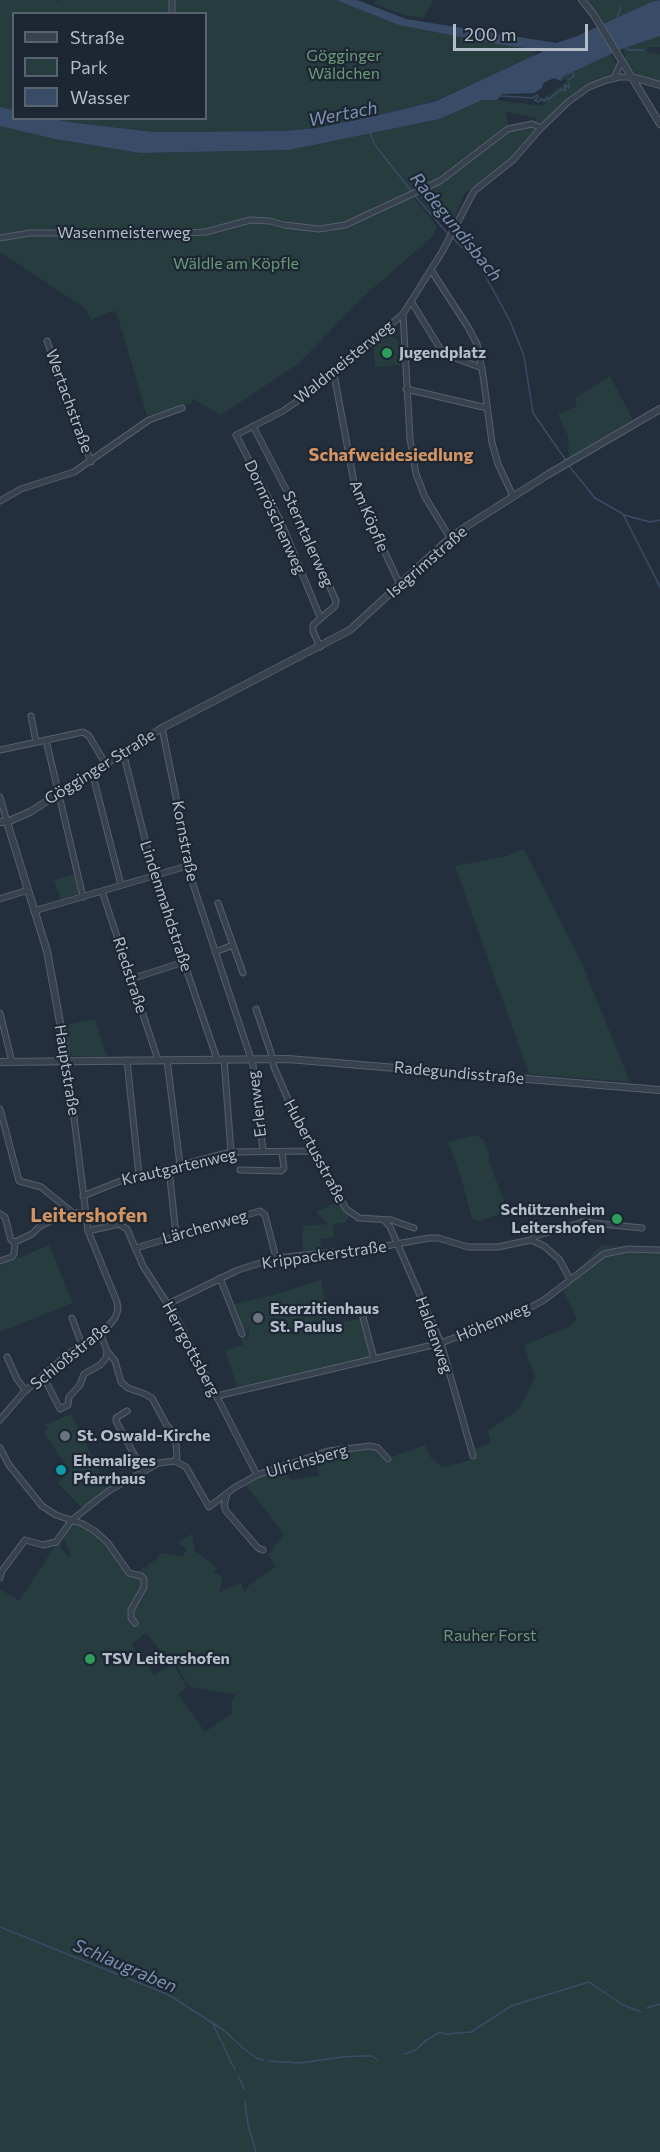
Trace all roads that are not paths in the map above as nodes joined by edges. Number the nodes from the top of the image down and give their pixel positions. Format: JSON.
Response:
{"nodes":[{"id":1,"x":582,"y":0,"type":"edge"},
{"id":2,"x":622,"y":62,"type":"junction"},
{"id":3,"x":632,"y":77,"type":"junction"},
{"id":4,"x":614,"y":78,"type":"junction"},
{"id":5,"x":652,"y":82,"type":"junction"},
{"id":6,"x":660,"y":85,"type":"edge"},
{"id":7,"x":643,"y":96,"type":"junction"},
{"id":8,"x":660,"y":124,"type":"edge"},
{"id":9,"x":541,"y":128,"type":"junction"},
{"id":10,"x":0,"y":238,"type":"edge"},
{"id":11,"x":431,"y":270,"type":"junction"},
{"id":12,"x":411,"y":301,"type":"junction"},
{"id":13,"x":403,"y":314,"type":"junction"},
{"id":14,"x":46,"y":341,"type":"dead end"},
{"id":15,"x":482,"y":368,"type":"junction"},
{"id":16,"x":334,"y":374,"type":"junction"},
{"id":17,"x":406,"y":389,"type":"junction"},
{"id":18,"x":182,"y":408,"type":"dead end"},
{"id":19,"x":487,"y":408,"type":"junction"},
{"id":20,"x":660,"y":409,"type":"edge"},
{"id":21,"x":253,"y":426,"type":"junction"},
{"id":22,"x":91,"y":462,"type":"junction"},
{"id":23,"x":513,"y":496,"type":"junction"},
{"id":24,"x":0,"y":501,"type":"edge"},
{"id":25,"x":450,"y":538,"type":"junction"},
{"id":26,"x":399,"y":585,"type":"junction"},
{"id":27,"x":320,"y":617,"type":"junction"},
{"id":28,"x":320,"y":647,"type":"junction"},
{"id":29,"x":192,"y":711,"type":"joint"},
{"id":30,"x":31,"y":716,"type":"dead end"},
{"id":31,"x":162,"y":728,"type":"junction"},
{"id":32,"x":46,"y":740,"type":"junction"},
{"id":33,"x":36,"y":742,"type":"junction"},
{"id":34,"x":0,"y":750,"type":"edge"},
{"id":35,"x":123,"y":752,"type":"junction"},
{"id":36,"x":105,"y":763,"type":"junction"},
{"id":37,"x":92,"y":772,"type":"junction"},
{"id":38,"x":59,"y":793,"type":"junction"},
{"id":39,"x":0,"y":797,"type":"edge"},
{"id":40,"x":4,"y":822,"type":"edge"},
{"id":41,"x":188,"y":866,"type":"junction"},
{"id":42,"x":154,"y":875,"type":"junction"},
{"id":43,"x":121,"y":885,"type":"junction"},
{"id":44,"x":28,"y":890,"type":"junction"},
{"id":45,"x":102,"y":891,"type":"junction"},
{"id":46,"x":83,"y":897,"type":"junction"},
{"id":47,"x":0,"y":899,"type":"edge"},
{"id":48,"x":218,"y":903,"type":"dead end"},
{"id":49,"x":34,"y":911,"type":"junction"},
{"id":50,"x":233,"y":945,"type":"junction"},
{"id":51,"x":215,"y":952,"type":"junction"},
{"id":52,"x":184,"y":962,"type":"junction"},
{"id":53,"x":243,"y":973,"type":"dead end"},
{"id":54,"x":131,"y":979,"type":"junction"},
{"id":55,"x":256,"y":1009,"type":"dead end"},
{"id":56,"x":0,"y":1013,"type":"edge"},
{"id":57,"x":250,"y":1058,"type":"junction"},
{"id":58,"x":272,"y":1058,"type":"junction"},
{"id":59,"x":220,"y":1059,"type":"junction"},
{"id":60,"x":127,"y":1060,"type":"junction"},
{"id":61,"x":158,"y":1060,"type":"junction"},
{"id":62,"x":167,"y":1060,"type":"junction"},
{"id":63,"x":67,"y":1061,"type":"junction"},
{"id":64,"x":0,"y":1062,"type":"edge"},
{"id":65,"x":12,"y":1062,"type":"junction"},
{"id":66,"x":660,"y":1090,"type":"edge"},
{"id":67,"x":0,"y":1109,"type":"edge"},
{"id":68,"x":263,"y":1151,"type":"junction"},
{"id":69,"x":313,"y":1151,"type":"junction"},
{"id":70,"x":231,"y":1152,"type":"junction"},
{"id":71,"x":282,"y":1152,"type":"junction"},
{"id":72,"x":180,"y":1166,"type":"junction"},
{"id":73,"x":169,"y":1169,"type":"junction"},
{"id":74,"x":240,"y":1170,"type":"dead end"},
{"id":75,"x":139,"y":1176,"type":"junction"},
{"id":76,"x":83,"y":1196,"type":"junction"},
{"id":77,"x":73,"y":1213,"type":"junction"},
{"id":78,"x":85,"y":1213,"type":"junction"},
{"id":79,"x":0,"y":1214,"type":"edge"},
{"id":80,"x":382,"y":1219,"type":"junction"},
{"id":81,"x":414,"y":1228,"type":"dead end"},
{"id":82,"x":642,"y":1228,"type":"dead end"},
{"id":83,"x":88,"y":1231,"type":"junction"},
{"id":84,"x":176,"y":1235,"type":"junction"},
{"id":85,"x":531,"y":1240,"type":"junction"},
{"id":86,"x":15,"y":1242,"type":"junction"},
{"id":87,"x":397,"y":1244,"type":"junction"},
{"id":88,"x":136,"y":1248,"type":"junction"},
{"id":89,"x":660,"y":1250,"type":"edge"},
{"id":90,"x":276,"y":1258,"type":"junction"},
{"id":91,"x":0,"y":1261,"type":"edge"},
{"id":92,"x":220,"y":1278,"type":"junction"},
{"id":93,"x":570,"y":1279,"type":"junction"},
{"id":94,"x":168,"y":1304,"type":"junction"},
{"id":95,"x":363,"y":1317,"type":"dead end"},
{"id":96,"x":72,"y":1318,"type":"dead end"},
{"id":97,"x":115,"y":1318,"type":"joint"},
{"id":98,"x":242,"y":1334,"type":"dead end"},
{"id":99,"x":101,"y":1335,"type":"junction"},
{"id":100,"x":441,"y":1343,"type":"junction"},
{"id":101,"x":82,"y":1345,"type":"junction"},
{"id":102,"x":107,"y":1351,"type":"junction"},
{"id":103,"x":7,"y":1357,"type":"dead end"},
{"id":104,"x":374,"y":1359,"type":"junction"},
{"id":105,"x":43,"y":1376,"type":"junction"},
{"id":106,"x":26,"y":1391,"type":"junction"},
{"id":107,"x":217,"y":1396,"type":"junction"},
{"id":108,"x":127,"y":1412,"type":"dead end"},
{"id":109,"x":0,"y":1420,"type":"edge"},
{"id":110,"x":0,"y":1448,"type":"edge"},
{"id":111,"x":473,"y":1456,"type":"dead end"},
{"id":112,"x":388,"y":1459,"type":"dead end"},
{"id":113,"x":175,"y":1461,"type":"junction"},
{"id":114,"x":143,"y":1471,"type":"junction"},
{"id":115,"x":257,"y":1475,"type":"junction"},
{"id":116,"x":227,"y":1494,"type":"junction"},
{"id":117,"x":71,"y":1521,"type":"junction"},
{"id":118,"x":263,"y":1550,"type":"dead end"},
{"id":119,"x":0,"y":1578,"type":"edge"},
{"id":120,"x":135,"y":1623,"type":"dead end"}],
"edges":[{"from":1,"to":2,"type":"street"},
{"from":2,"to":3,"type":"street"},
{"from":2,"to":4,"type":"street"},
{"from":3,"to":4,"type":"street","name":"Waldmeisterweg"},
{"from":3,"to":5,"type":"street"},
{"from":3,"to":7,"type":"street"},
{"from":4,"to":9,"type":"street","name":"Waldmeisterweg"},
{"from":5,"to":6,"type":"street"},
{"from":5,"to":7,"type":"street"},
{"from":7,"to":8,"type":"street"},
{"from":9,"to":10,"type":"street","name":"Wasenmeisterweg"},
{"from":9,"to":11,"type":"street","name":"Waldmeisterweg"},
{"from":11,"to":12,"type":"street","name":"Waldmeisterweg"},
{"from":11,"to":15,"type":"street"},
{"from":12,"to":13,"type":"street","name":"Waldmeisterweg"},
{"from":12,"to":15,"type":"street"},
{"from":13,"to":16,"type":"street","name":"Waldmeisterweg"},
{"from":13,"to":17,"type":"street"},
{"from":14,"to":22,"type":"street","name":"Wertachstraße"},
{"from":15,"to":19,"type":"street"},
{"from":16,"to":21,"type":"street","name":"Waldmeisterweg"},
{"from":16,"to":26,"type":"street","name":"Am Köpfle"},
{"from":17,"to":19,"type":"street"},
{"from":17,"to":25,"type":"street"},
{"from":18,"to":22,"type":"street"},
{"from":19,"to":23,"type":"street"},
{"from":20,"to":23,"type":"street","name":"Isegrimstraße"},
{"from":21,"to":27,"type":"street","name":"Sterntalerweg"},
{"from":21,"to":27,"type":"street","name":"Dornröschenweg"},
{"from":22,"to":24,"type":"street"},
{"from":23,"to":25,"type":"street","name":"Isegrimstraße"},
{"from":25,"to":26,"type":"street","name":"Isegrimstraße"},
{"from":26,"to":28,"type":"street","name":"Isegrimstraße"},
{"from":27,"to":28,"type":"street","name":"Sterntalerweg"},
{"from":28,"to":29,"type":"street","name":"Isegrimstraße"},
{"from":29,"to":31,"type":"street","name":"Gögginger Straße"},
{"from":30,"to":33,"type":"street"},
{"from":31,"to":35,"type":"street","name":"Gögginger Straße"},
{"from":31,"to":41,"type":"street","name":"Kornstraße"},
{"from":32,"to":33,"type":"street"},
{"from":32,"to":36,"type":"street"},
{"from":32,"to":38,"type":"street"},
{"from":33,"to":34,"type":"street"},
{"from":35,"to":36,"type":"street","name":"Gögginger Straße"},
{"from":35,"to":42,"type":"street","name":"Lindenmahdstraße"},
{"from":36,"to":37,"type":"street","name":"Gögginger Straße"},
{"from":37,"to":38,"type":"street","name":"Gögginger Straße"},
{"from":37,"to":43,"type":"street"},
{"from":38,"to":40,"type":"street","name":"Gögginger Straße"},
{"from":38,"to":46,"type":"street"},
{"from":39,"to":40,"type":"street"},
{"from":40,"to":44,"type":"street","name":"Hauptstraße"},
{"from":41,"to":42,"type":"street"},
{"from":41,"to":51,"type":"street","name":"Kornstraße"},
{"from":42,"to":43,"type":"street"},
{"from":42,"to":52,"type":"street","name":"Lindenmahdstraße"},
{"from":43,"to":45,"type":"street"},
{"from":44,"to":47,"type":"street"},
{"from":44,"to":49,"type":"street","name":"Hauptstraße"},
{"from":45,"to":46,"type":"street"},
{"from":45,"to":54,"type":"street","name":"Riedstraße"},
{"from":46,"to":49,"type":"street"},
{"from":48,"to":50,"type":"street"},
{"from":49,"to":63,"type":"street","name":"Hauptstraße"},
{"from":50,"to":51,"type":"street"},
{"from":50,"to":53,"type":"street"},
{"from":51,"to":57,"type":"street","name":"Kornstraße"},
{"from":52,"to":54,"type":"street"},
{"from":52,"to":59,"type":"street","name":"Lindenmahdstraße"},
{"from":54,"to":61,"type":"street","name":"Riedstraße"},
{"from":55,"to":58,"type":"street"},
{"from":56,"to":65,"type":"street"},
{"from":57,"to":58,"type":"street","name":"Radegundisstraße"},
{"from":57,"to":59,"type":"street","name":"Radegundisstraße"},
{"from":57,"to":68,"type":"street","name":"Erlenweg"},
{"from":58,"to":66,"type":"street","name":"Radegundisstraße"},
{"from":58,"to":69,"type":"street","name":"Hubertusstraße"},
{"from":59,"to":62,"type":"street","name":"Radegundisstraße"},
{"from":59,"to":70,"type":"street","name":"Lindenmahdstraße"},
{"from":60,"to":61,"type":"street","name":"Radegundisstraße"},
{"from":60,"to":63,"type":"street","name":"Radegundisstraße"},
{"from":60,"to":75,"type":"street"},
{"from":61,"to":62,"type":"street","name":"Radegundisstraße"},
{"from":62,"to":72,"type":"street"},
{"from":63,"to":65,"type":"street","name":"Radegundisstraße"},
{"from":63,"to":76,"type":"street","name":"Hauptstraße"},
{"from":64,"to":65,"type":"street","name":"Radegundisstraße"},
{"from":67,"to":77,"type":"street"},
{"from":68,"to":70,"type":"street","name":"Krautgartenweg"},
{"from":68,"to":71,"type":"street","name":"Krautgartenweg"},
{"from":69,"to":71,"type":"street","name":"Krautgartenweg"},
{"from":69,"to":80,"type":"street","name":"Hubertusstraße"},
{"from":70,"to":72,"type":"street","name":"Krautgartenweg"},
{"from":71,"to":74,"type":"street"},
{"from":72,"to":73,"type":"street","name":"Krautgartenweg"},
{"from":73,"to":75,"type":"street","name":"Krautgartenweg"},
{"from":73,"to":84,"type":"street"},
{"from":75,"to":76,"type":"street","name":"Krautgartenweg"},
{"from":76,"to":78,"type":"street","name":"Hauptstraße"},
{"from":77,"to":78,"type":"street"},
{"from":77,"to":86,"type":"street"},
{"from":78,"to":83,"type":"street","name":"Hauptstraße"},
{"from":79,"to":86,"type":"street"},
{"from":80,"to":81,"type":"street","name":"Hubertusstraße"},
{"from":80,"to":87,"type":"street","name":"Haldenweg"},
{"from":82,"to":85,"type":"street"},
{"from":83,"to":88,"type":"street","name":"Herrgottsberg"},
{"from":83,"to":97,"type":"street","name":"Hauptstraße"},
{"from":84,"to":88,"type":"street","name":"Lärchenweg"},
{"from":84,"to":90,"type":"street","name":"Lärchenweg"},
{"from":85,"to":87,"type":"street","name":"Krippackerstraße"},
{"from":85,"to":93,"type":"street"},
{"from":86,"to":91,"type":"street"},
{"from":87,"to":90,"type":"street","name":"Krippackerstraße"},
{"from":87,"to":100,"type":"street","name":"Haldenweg"},
{"from":88,"to":94,"type":"street","name":"Herrgottsberg"},
{"from":89,"to":93,"type":"street","name":"Höhenweg"},
{"from":90,"to":92,"type":"street","name":"Krippackerstraße"},
{"from":92,"to":94,"type":"street","name":"Krippackerstraße"},
{"from":92,"to":98,"type":"street"},
{"from":93,"to":100,"type":"street","name":"Höhenweg"},
{"from":94,"to":107,"type":"street","name":"Herrgottsberg"},
{"from":95,"to":104,"type":"street"},
{"from":96,"to":101,"type":"street"},
{"from":97,"to":99,"type":"street","name":"Schloßstraße"},
{"from":99,"to":101,"type":"street","name":"Schloßstraße"},
{"from":99,"to":102,"type":"street"},
{"from":100,"to":104,"type":"street","name":"Höhenweg"},
{"from":100,"to":111,"type":"street","name":"Haldenweg"},
{"from":101,"to":105,"type":"street","name":"Schloßstraße"},
{"from":102,"to":105,"type":"street"},
{"from":102,"to":113,"type":"street"},
{"from":103,"to":106,"type":"street"},
{"from":104,"to":107,"type":"street","name":"Höhenweg"},
{"from":105,"to":106,"type":"street","name":"Schloßstraße"},
{"from":106,"to":109,"type":"street","name":"Schloßstraße"},
{"from":107,"to":115,"type":"street","name":"Herrgottsberg"},
{"from":108,"to":114,"type":"street"},
{"from":110,"to":117,"type":"street"},
{"from":112,"to":115,"type":"street","name":"Ulrichsberg"},
{"from":113,"to":114,"type":"street"},
{"from":113,"to":116,"type":"street"},
{"from":114,"to":117,"type":"street"},
{"from":115,"to":116,"type":"street"},
{"from":116,"to":118,"type":"street"},
{"from":117,"to":119,"type":"street"},
{"from":117,"to":120,"type":"street"}]}
